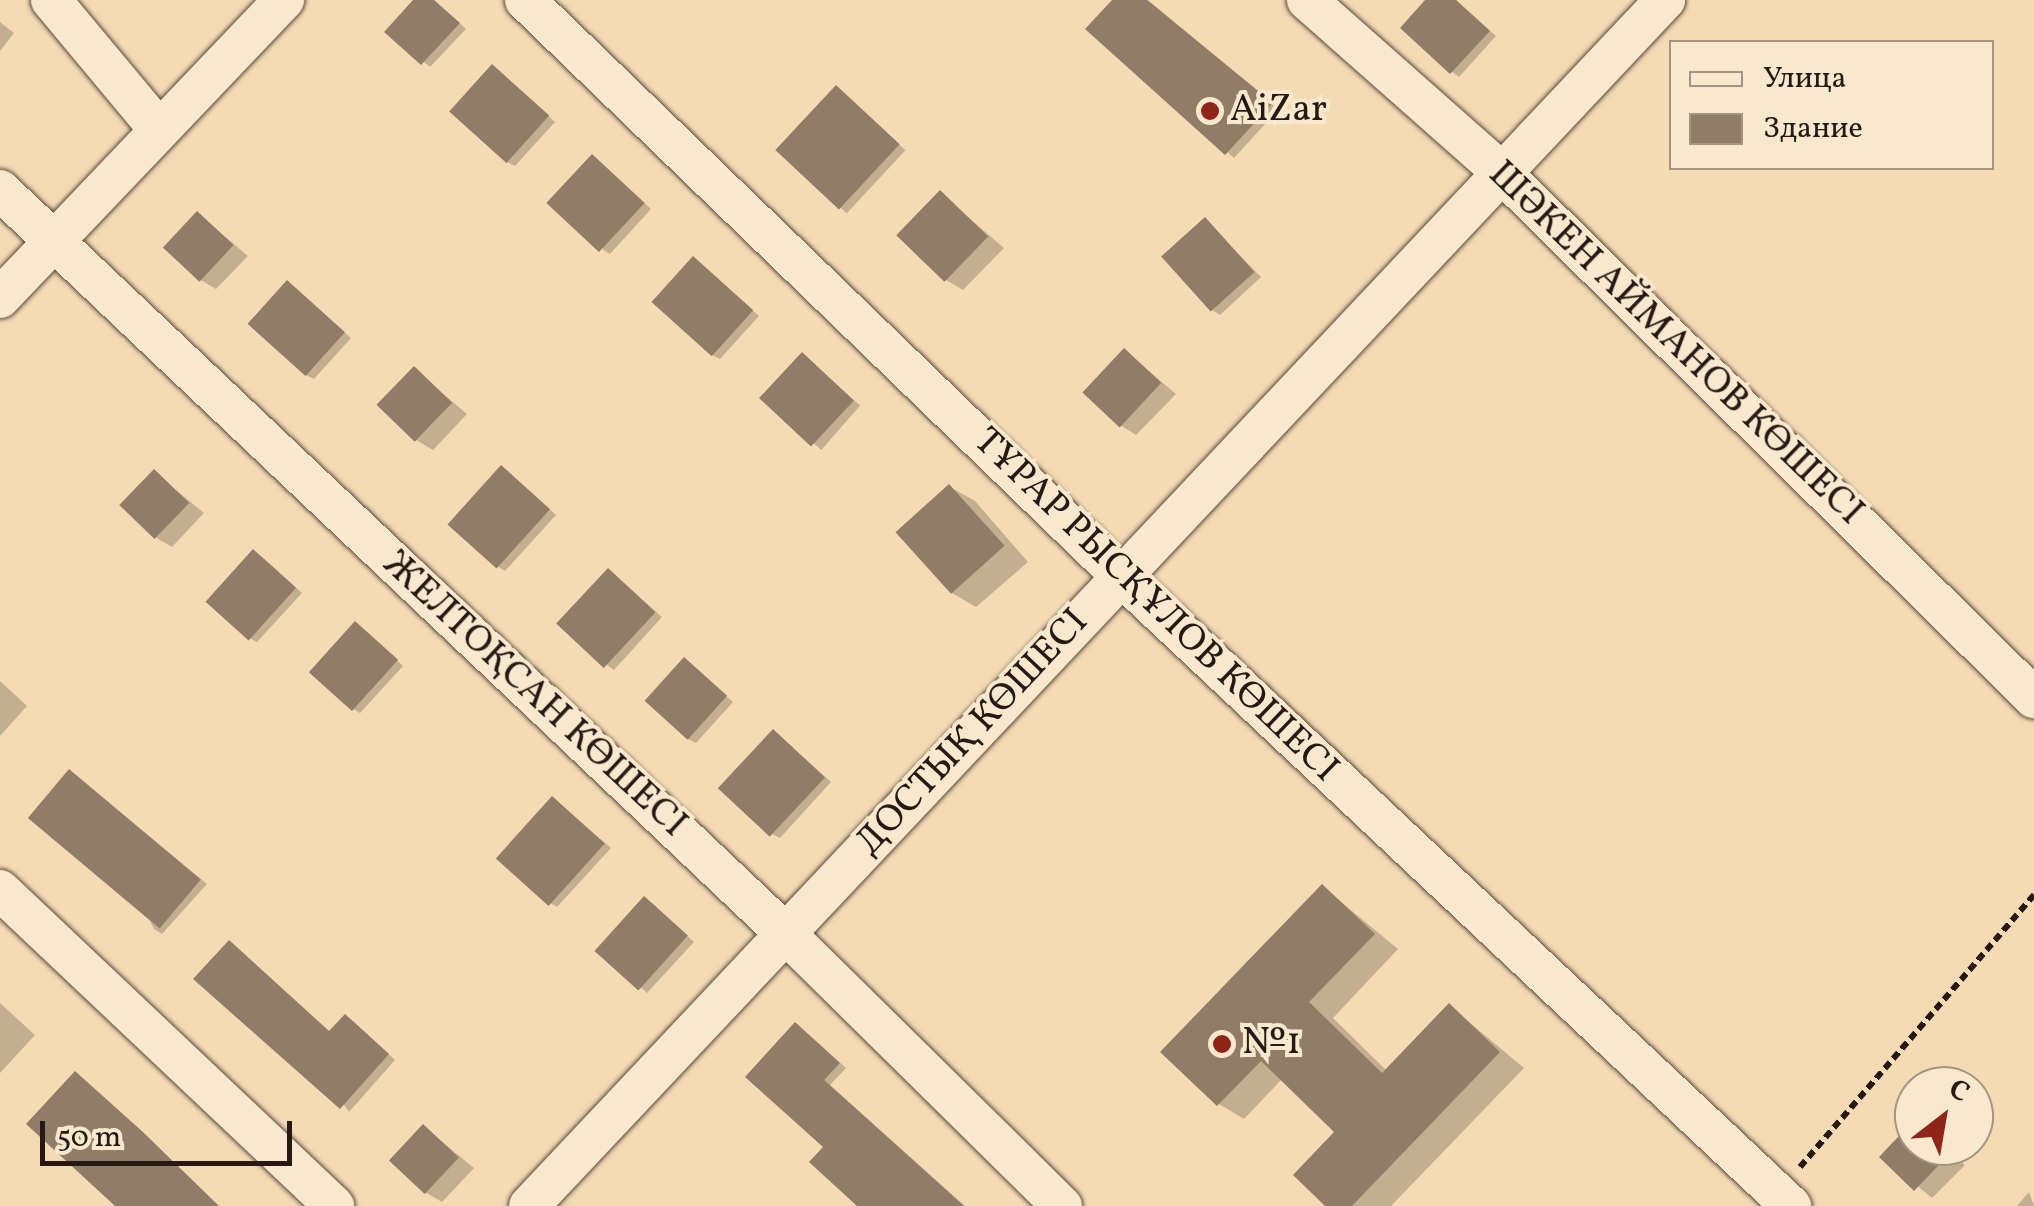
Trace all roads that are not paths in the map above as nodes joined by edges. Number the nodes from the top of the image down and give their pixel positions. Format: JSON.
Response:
{"nodes":[{"id":1,"x":51,"y":0,"type":"edge"},
{"id":2,"x":284,"y":0,"type":"edge"},
{"id":3,"x":526,"y":0,"type":"edge"},
{"id":4,"x":1307,"y":0,"type":"edge"},
{"id":5,"x":1666,"y":0,"type":"edge"},
{"id":6,"x":157,"y":126,"type":"junction"},
{"id":7,"x":1499,"y":170,"type":"junction"},
{"id":8,"x":0,"y":190,"type":"edge"},
{"id":9,"x":52,"y":241,"type":"junction"},
{"id":10,"x":0,"y":298,"type":"edge"},
{"id":11,"x":1121,"y":576,"type":"junction"},
{"id":12,"x":2034,"y":698,"type":"edge"},
{"id":13,"x":0,"y":890,"type":"edge"},
{"id":14,"x":785,"y":933,"type":"junction"},
{"id":15,"x":1784,"y":1200,"type":"edge"},
{"id":16,"x":334,"y":1206,"type":"edge"},
{"id":17,"x":529,"y":1206,"type":"edge"},
{"id":18,"x":1062,"y":1206,"type":"edge"}],
"edges":[{"from":1,"to":6,"type":"street"},
{"from":2,"to":6,"type":"street"},
{"from":3,"to":11,"type":"street","name":"ТҰРАР РЫСҚҰЛОВ КӨШЕСІ"},
{"from":4,"to":7,"type":"street","name":"ШӘКЕН АЙМАНОВ КӨШЕСІ"},
{"from":5,"to":7,"type":"street","name":"ДОСТЫҚ КӨШЕСІ"},
{"from":6,"to":9,"type":"street"},
{"from":7,"to":11,"type":"street","name":"ДОСТЫҚ КӨШЕСІ"},
{"from":7,"to":12,"type":"street","name":"ШӘКЕН АЙМАНОВ КӨШЕСІ"},
{"from":8,"to":9,"type":"street","name":"ЖЕЛТОҚСАН КӨШЕСІ"},
{"from":9,"to":10,"type":"street"},
{"from":9,"to":14,"type":"street","name":"ЖЕЛТОҚСАН КӨШЕСІ"},
{"from":11,"to":14,"type":"street","name":"ДОСТЫҚ КӨШЕСІ"},
{"from":11,"to":15,"type":"street","name":"ТҰРАР РЫСҚҰЛОВ КӨШЕСІ"},
{"from":13,"to":16,"type":"street"},
{"from":14,"to":17,"type":"street","name":"ДОСТЫҚ КӨШЕСІ"},
{"from":14,"to":18,"type":"street","name":"ЖЕЛТОҚСАН КӨШЕСІ"}]}
